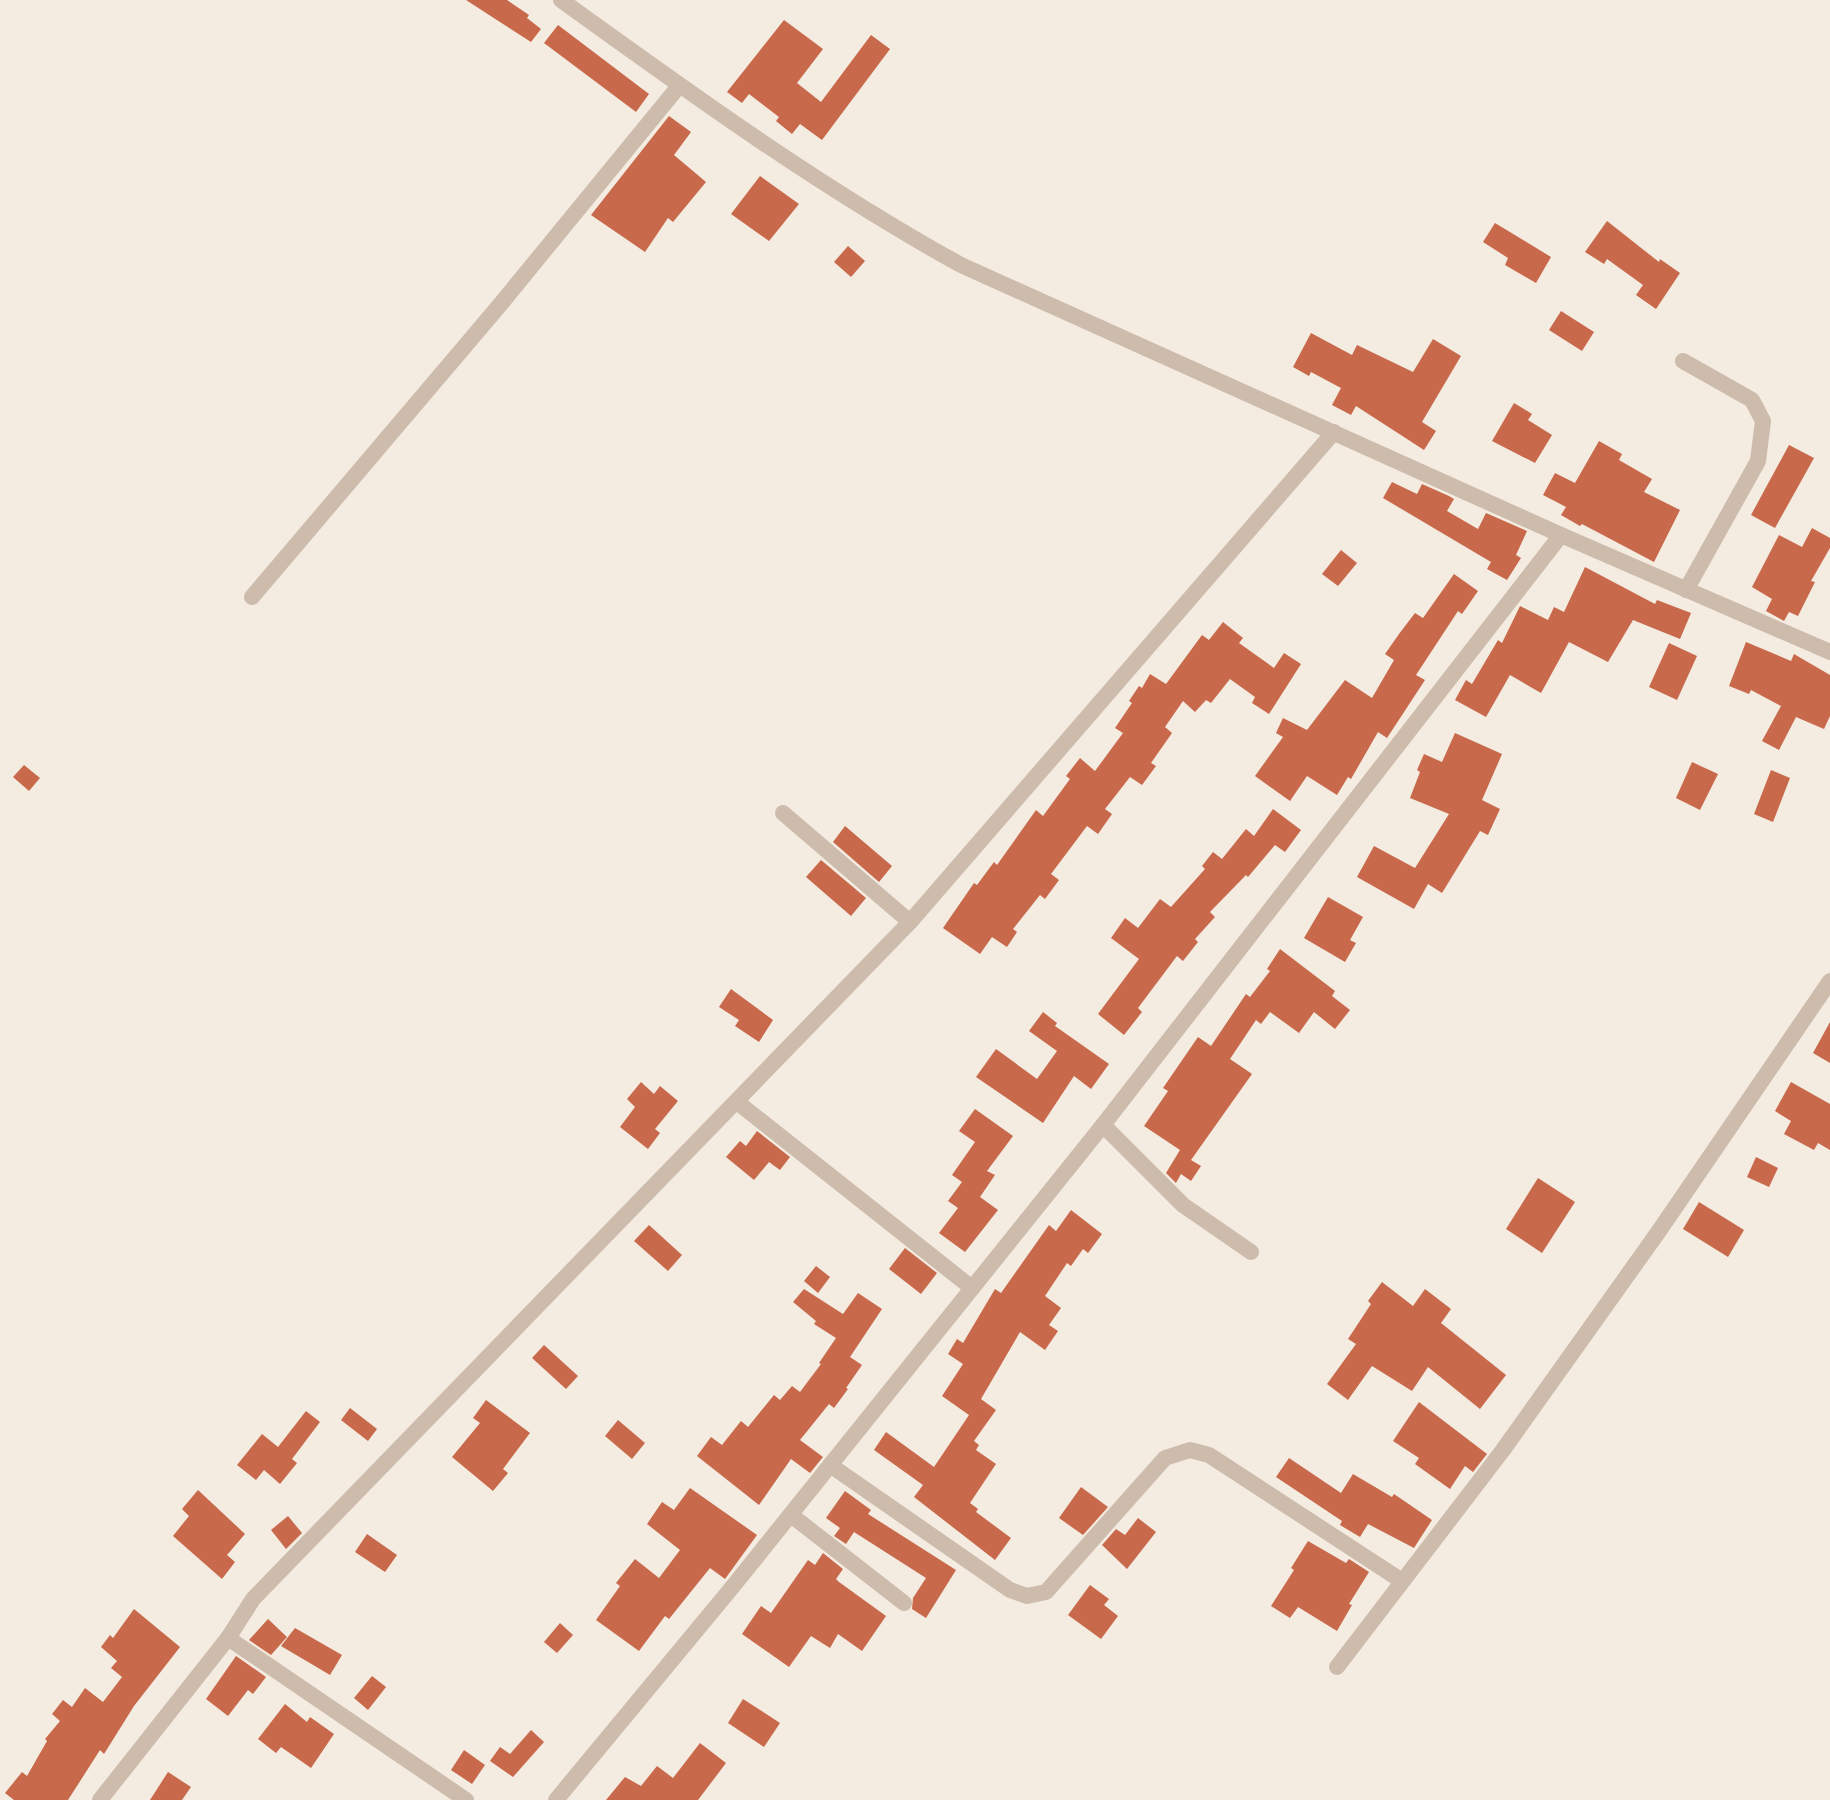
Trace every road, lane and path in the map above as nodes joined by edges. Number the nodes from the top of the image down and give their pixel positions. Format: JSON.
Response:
{"nodes":[{"id":1,"x":561,"y":0,"type":"edge"},
{"id":2,"x":680,"y":86,"type":"junction"},
{"id":3,"x":1683,"y":361,"type":"dead end"},
{"id":4,"x":1334,"y":432,"type":"junction"},
{"id":5,"x":1561,"y":535,"type":"junction"},
{"id":6,"x":1686,"y":590,"type":"junction"},
{"id":7,"x":252,"y":597,"type":"dead end"},
{"id":8,"x":1830,"y":652,"type":"edge"},
{"id":9,"x":783,"y":813,"type":"dead end"},
{"id":10,"x":910,"y":922,"type":"junction"},
{"id":11,"x":1830,"y":981,"type":"edge"},
{"id":12,"x":737,"y":1102,"type":"junction"},
{"id":13,"x":1103,"y":1125,"type":"junction"},
{"id":14,"x":1251,"y":1252,"type":"dead end"},
{"id":15,"x":972,"y":1288,"type":"junction"},
{"id":16,"x":830,"y":1465,"type":"junction"},
{"id":17,"x":791,"y":1514,"type":"junction"},
{"id":18,"x":1402,"y":1581,"type":"junction"},
{"id":19,"x":905,"y":1603,"type":"dead end"},
{"id":20,"x":228,"y":1638,"type":"junction"},
{"id":21,"x":1337,"y":1667,"type":"dead end"},
{"id":22,"x":100,"y":1800,"type":"edge"},
{"id":23,"x":467,"y":1800,"type":"edge"},
{"id":24,"x":556,"y":1800,"type":"edge"}],
"edges":[{"from":1,"to":2,"type":"street"},
{"from":2,"to":4,"type":"street"},
{"from":2,"to":7,"type":"street"},
{"from":3,"to":6,"type":"street"},
{"from":4,"to":5,"type":"street"},
{"from":4,"to":10,"type":"street"},
{"from":5,"to":6,"type":"street"},
{"from":5,"to":13,"type":"street"},
{"from":6,"to":8,"type":"street"},
{"from":9,"to":10,"type":"street"},
{"from":10,"to":12,"type":"street"},
{"from":11,"to":18,"type":"street"},
{"from":12,"to":15,"type":"street"},
{"from":12,"to":20,"type":"street"},
{"from":13,"to":14,"type":"street"},
{"from":13,"to":15,"type":"street"},
{"from":15,"to":16,"type":"street"},
{"from":16,"to":17,"type":"street"},
{"from":16,"to":18,"type":"street"},
{"from":17,"to":19,"type":"street"},
{"from":17,"to":24,"type":"street"},
{"from":18,"to":21,"type":"street"},
{"from":20,"to":22,"type":"street"},
{"from":20,"to":23,"type":"street"}]}
